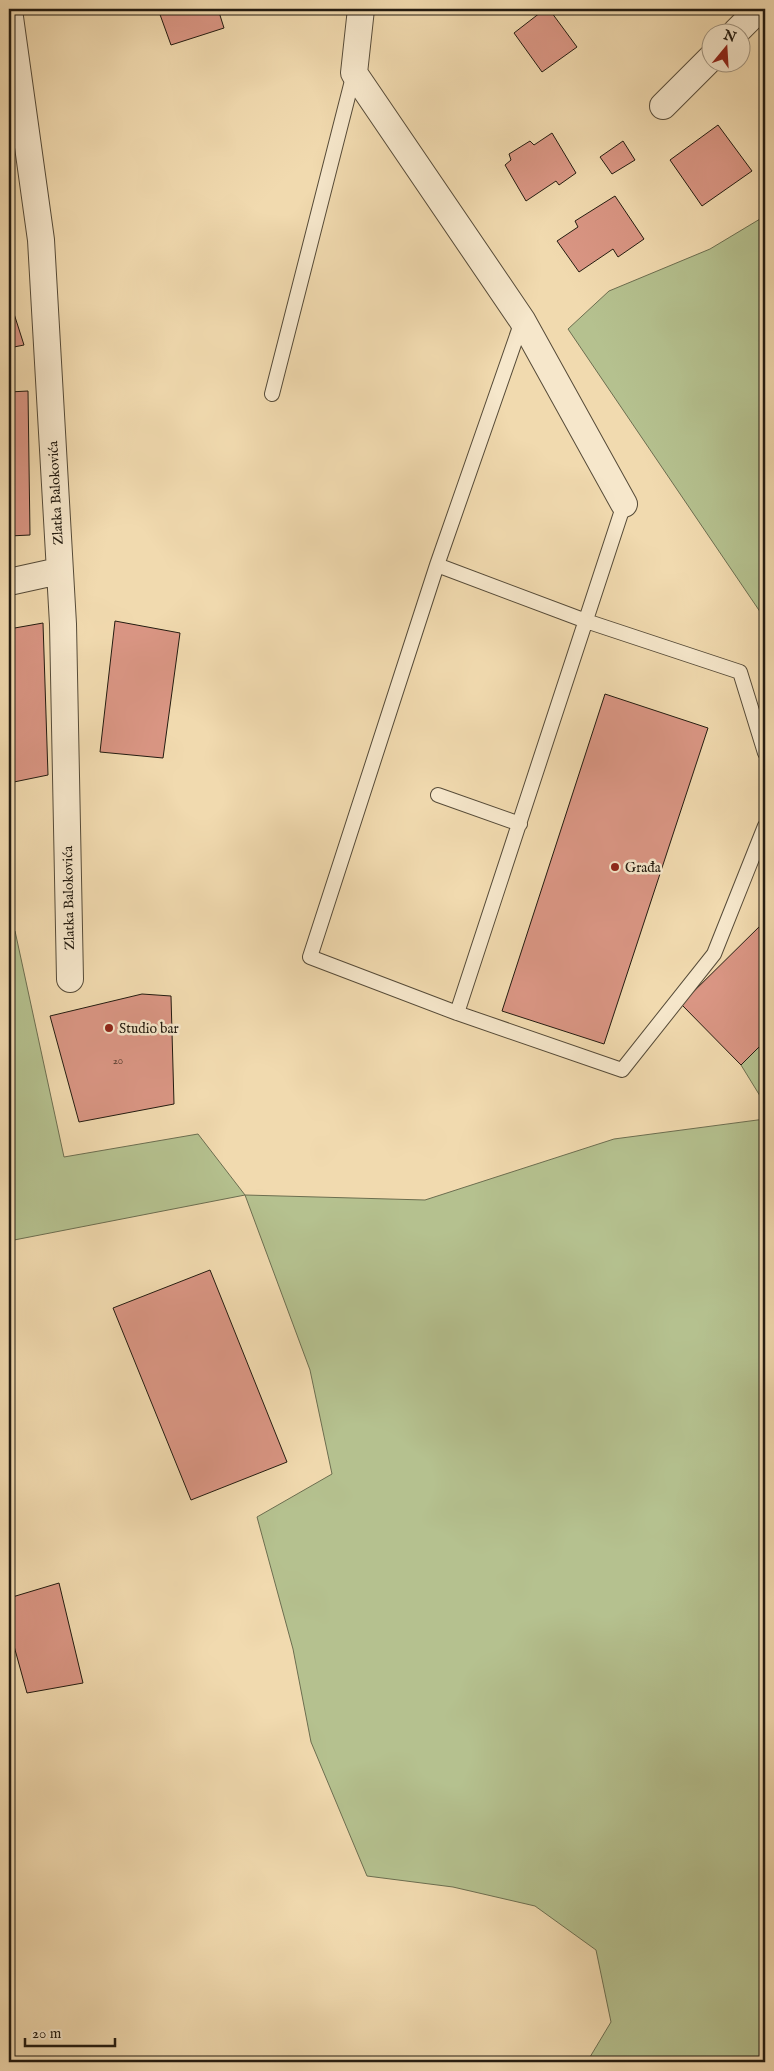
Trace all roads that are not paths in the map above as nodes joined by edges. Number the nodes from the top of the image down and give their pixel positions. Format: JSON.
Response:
{"nodes":[{"id":1,"x":361,"y":9,"type":"edge"},
{"id":2,"x":759,"y":9,"type":"edge"},
{"id":3,"x":9,"y":10,"type":"edge"},
{"id":4,"x":746,"y":22,"type":"edge"},
{"id":5,"x":702,"y":67,"type":"edge"},
{"id":6,"x":354,"y":73,"type":"junction"},
{"id":7,"x":663,"y":106,"type":"dead end"},
{"id":8,"x":522,"y":320,"type":"junction"},
{"id":9,"x":272,"y":394,"type":"dead end"},
{"id":10,"x":624,"y":504,"type":"joint"},
{"id":11,"x":437,"y":565,"type":"junction"},
{"id":12,"x":59,"y":571,"type":"junction"},
{"id":13,"x":9,"y":582,"type":"edge"},
{"id":14,"x":586,"y":621,"type":"junction"},
{"id":15,"x":765,"y":753,"type":"edge"},
{"id":16,"x":438,"y":795,"type":"dead end"},
{"id":17,"x":520,"y":824,"type":"junction"},
{"id":18,"x":765,"y":826,"type":"edge"},
{"id":19,"x":70,"y":979,"type":"dead end"},
{"id":20,"x":457,"y":1012,"type":"junction"}],
"edges":[{"from":1,"to":6,"type":"street"},
{"from":2,"to":4,"type":"street"},
{"from":3,"to":12,"type":"street","name":"Zlatka Balokovića"},
{"from":5,"to":7,"type":"street"},
{"from":6,"to":8,"type":"street"},
{"from":6,"to":9,"type":"lane"},
{"from":8,"to":10,"type":"street"},
{"from":8,"to":11,"type":"lane"},
{"from":10,"to":14,"type":"lane"},
{"from":11,"to":14,"type":"lane"},
{"from":11,"to":20,"type":"lane"},
{"from":12,"to":13,"type":"street"},
{"from":12,"to":19,"type":"street","name":"Zlatka Balokovića"},
{"from":14,"to":15,"type":"lane"},
{"from":14,"to":17,"type":"lane"},
{"from":16,"to":17,"type":"lane"},
{"from":17,"to":20,"type":"lane"},
{"from":18,"to":20,"type":"lane"}]}
